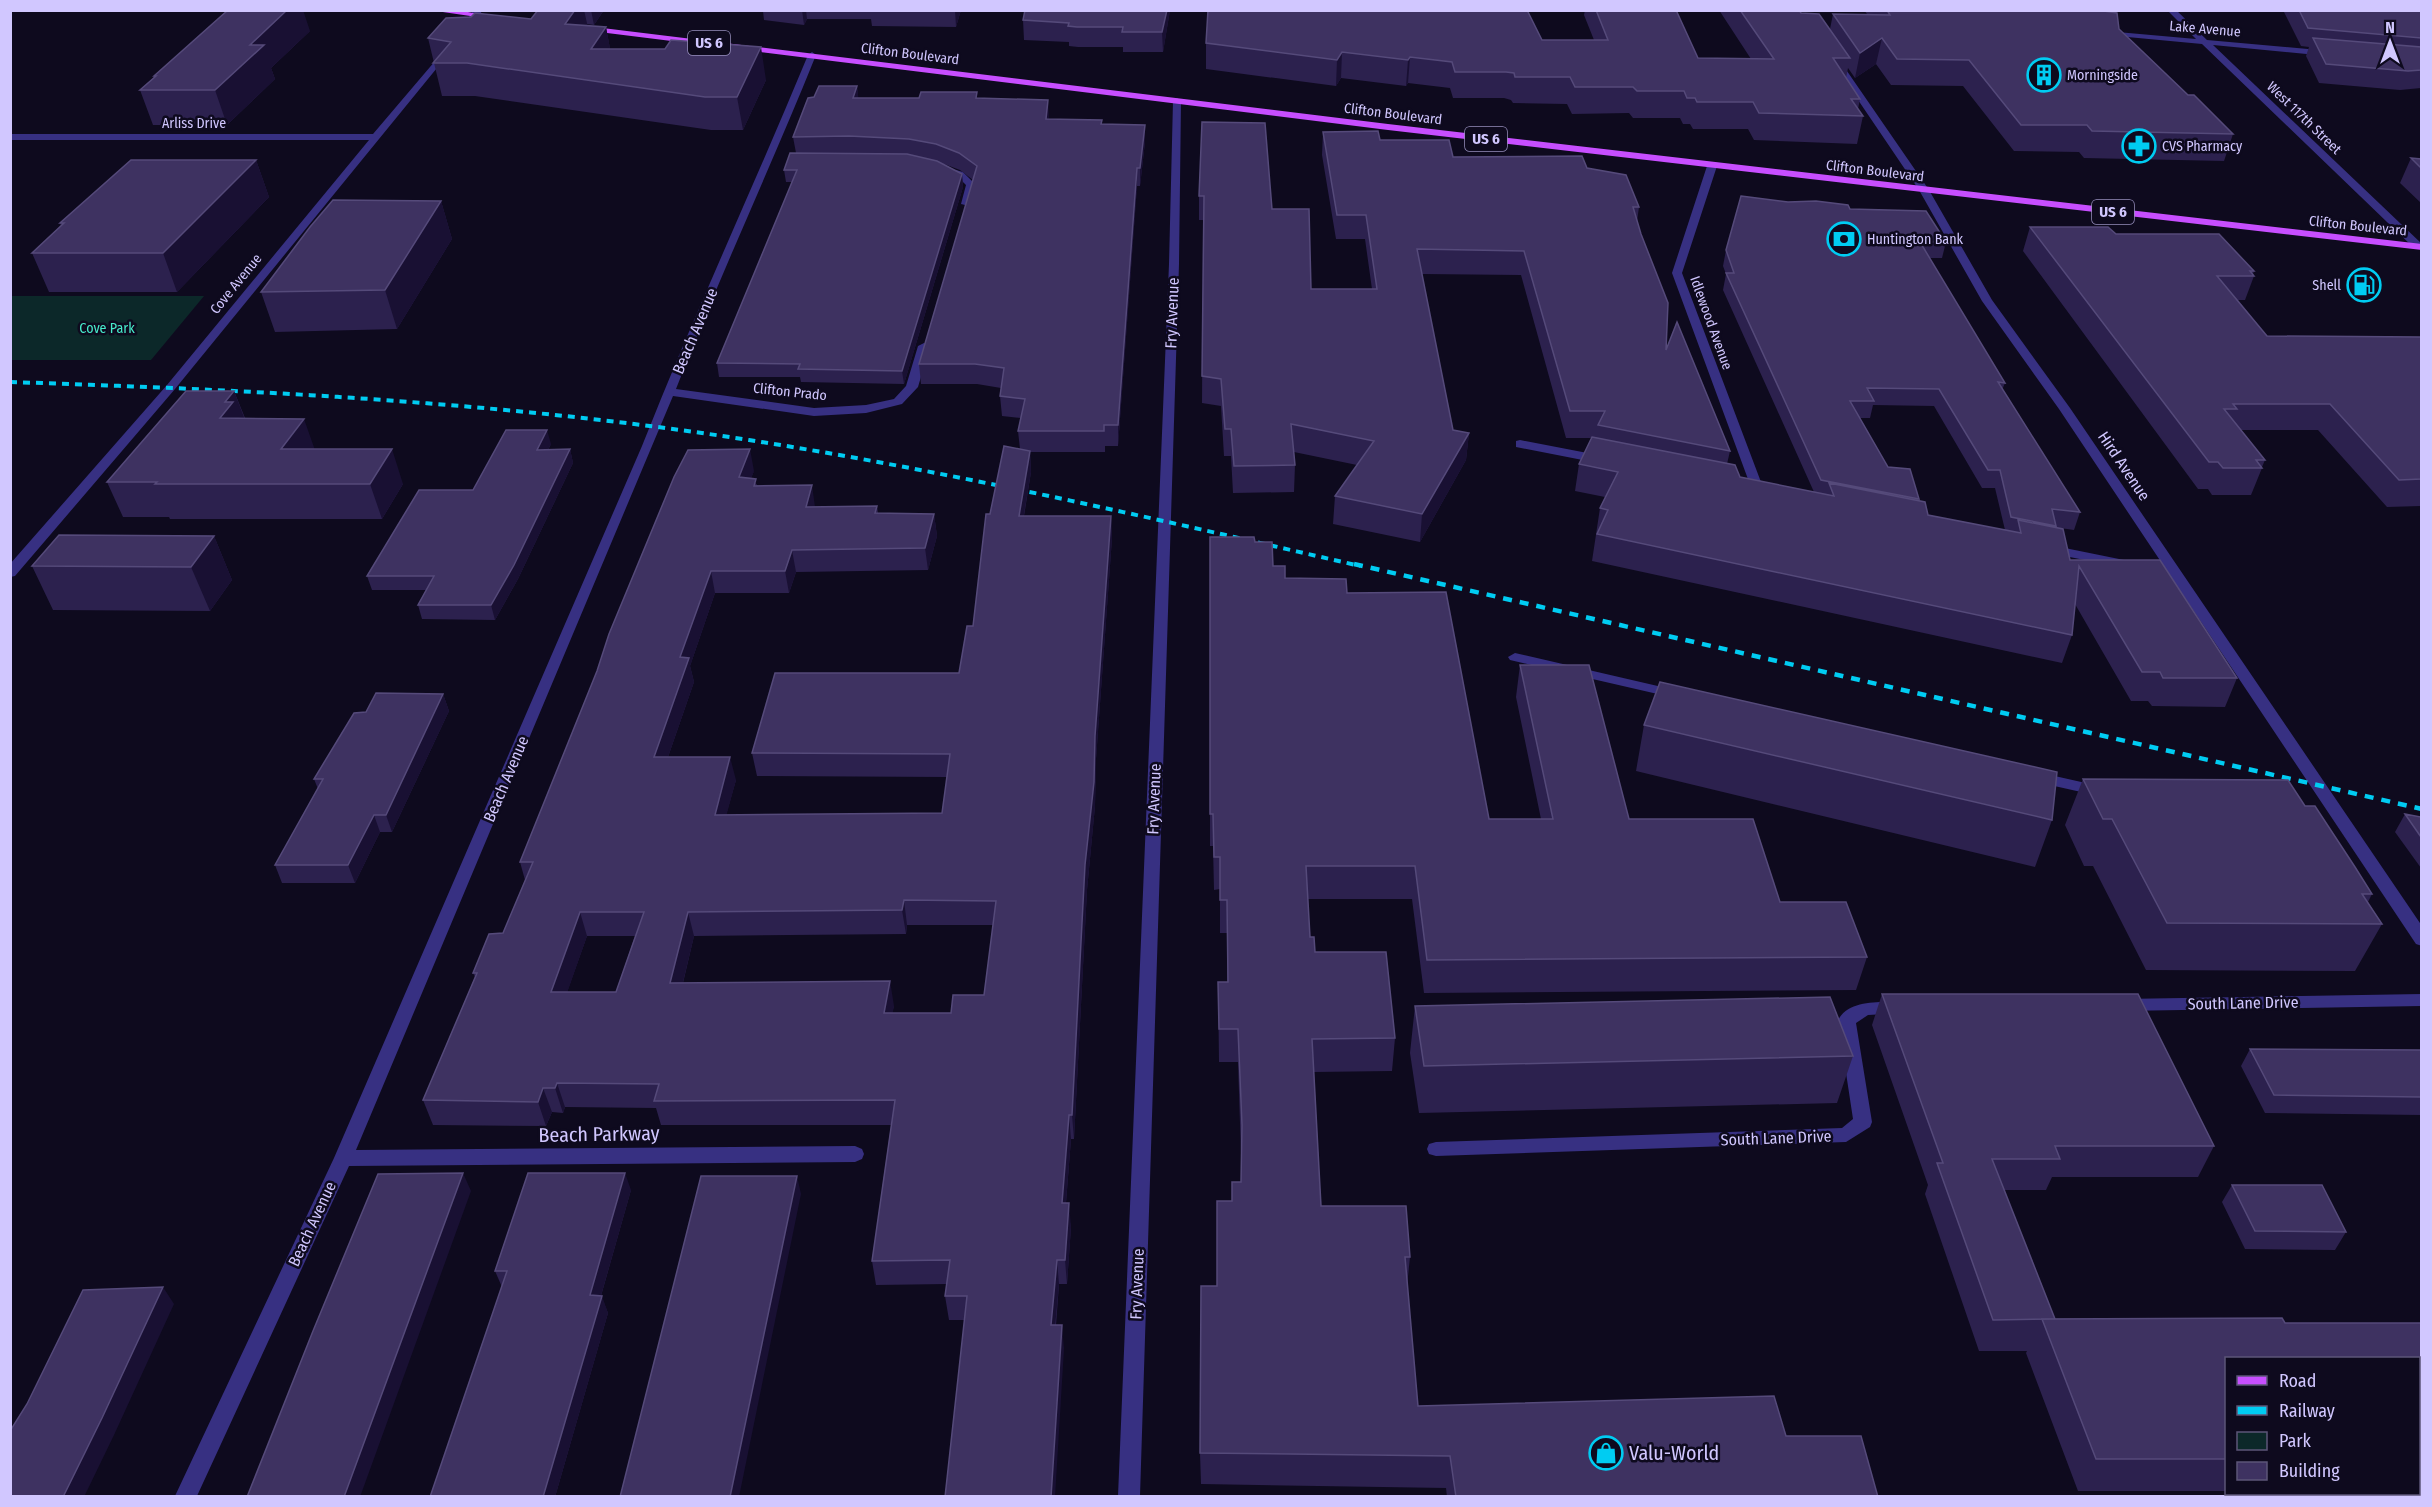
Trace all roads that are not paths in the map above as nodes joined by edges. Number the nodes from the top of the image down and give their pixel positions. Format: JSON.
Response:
{"nodes":[{"id":1,"x":433,"y":10,"type":"edge"},
{"id":2,"x":2171,"y":10,"type":"edge"},
{"id":3,"x":477,"y":13,"type":"edge"},
{"id":4,"x":497,"y":18,"type":"edge"},
{"id":5,"x":574,"y":27,"type":"edge"},
{"id":6,"x":2092,"y":32,"type":"edge"},
{"id":7,"x":2206,"y":43,"type":"junction"},
{"id":8,"x":1831,"y":54,"type":"edge"},
{"id":9,"x":2335,"y":54,"type":"edge"},
{"id":10,"x":812,"y":55,"type":"junction"},
{"id":11,"x":1177,"y":101,"type":"junction"},
{"id":12,"x":10,"y":137,"type":"edge"},
{"id":13,"x":377,"y":137,"type":"junction"},
{"id":14,"x":935,"y":166,"type":"edge"},
{"id":15,"x":1712,"y":166,"type":"junction"},
{"id":16,"x":1924,"y":190,"type":"junction"},
{"id":17,"x":962,"y":219,"type":"edge"},
{"id":18,"x":2420,"y":247,"type":"edge"},
{"id":19,"x":929,"y":331,"type":"edge"},
{"id":20,"x":670,"y":392,"type":"junction"},
{"id":21,"x":1520,"y":444,"type":"dead end"},
{"id":22,"x":1618,"y":463,"type":"edge"},
{"id":23,"x":1758,"y":490,"type":"edge"},
{"id":24,"x":2039,"y":547,"type":"edge"},
{"id":25,"x":2132,"y":566,"type":"edge"},
{"id":26,"x":2155,"y":570,"type":"edge"},
{"id":27,"x":10,"y":573,"type":"edge"},
{"id":28,"x":2176,"y":575,"type":"junction"},
{"id":29,"x":1515,"y":657,"type":"dead end"},
{"id":30,"x":1688,"y":697,"type":"edge"},
{"id":31,"x":2022,"y":773,"type":"edge"},
{"id":32,"x":2114,"y":795,"type":"edge"},
{"id":33,"x":2320,"y":816,"type":"edge"},
{"id":34,"x":2340,"y":818,"type":"junction"},
{"id":35,"x":2421,"y":940,"type":"edge"},
{"id":36,"x":2421,"y":1000,"type":"edge"},
{"id":37,"x":2101,"y":1005,"type":"edge"},
{"id":38,"x":1912,"y":1008,"type":"edge"},
{"id":39,"x":1436,"y":1149,"type":"dead end"},
{"id":40,"x":855,"y":1154,"type":"dead end"},
{"id":41,"x":343,"y":1158,"type":"junction"},
{"id":42,"x":186,"y":1497,"type":"edge"},
{"id":43,"x":1129,"y":1497,"type":"edge"}],
"edges":[{"from":1,"to":3,"type":"main road"},
{"from":2,"to":7,"type":"street","name":"West 117th Street"},
{"from":3,"to":4,"type":"main road"},
{"from":3,"to":13,"type":"street","name":"Cove Avenue"},
{"from":5,"to":10,"type":"main road","name":"Clifton Boulevard","number":"US 6"},
{"from":6,"to":7,"type":"street","name":"Lake Avenue"},
{"from":7,"to":9,"type":"street","name":"Lake Avenue"},
{"from":7,"to":18,"type":"street","name":"West 117th Street"},
{"from":8,"to":16,"type":"street","name":"Hird Avenue"},
{"from":10,"to":11,"type":"main road","name":"Clifton Boulevard","number":"US 6"},
{"from":10,"to":20,"type":"street","name":"Beach Avenue"},
{"from":11,"to":15,"type":"main road","name":"Clifton Boulevard","number":"US 6"},
{"from":11,"to":43,"type":"street","name":"Fry Avenue"},
{"from":12,"to":13,"type":"street","name":"Arliss Drive"},
{"from":13,"to":27,"type":"street","name":"Cove Avenue"},
{"from":14,"to":17,"type":"street"},
{"from":15,"to":16,"type":"main road","name":"Clifton Boulevard","number":"US 6"},
{"from":15,"to":23,"type":"street","name":"Idlewood Avenue"},
{"from":16,"to":18,"type":"main road","name":"Clifton Boulevard","number":"US 6"},
{"from":16,"to":28,"type":"street","name":"Hird Avenue"},
{"from":19,"to":20,"type":"street","name":"Clifton Prado"},
{"from":20,"to":41,"type":"street","name":"Beach Avenue"},
{"from":21,"to":22,"type":"street"},
{"from":24,"to":25,"type":"street"},
{"from":26,"to":28,"type":"street"},
{"from":28,"to":34,"type":"street","name":"Hird Avenue"},
{"from":29,"to":30,"type":"street"},
{"from":31,"to":32,"type":"street"},
{"from":33,"to":34,"type":"street"},
{"from":34,"to":35,"type":"street","name":"Hird Avenue"},
{"from":36,"to":37,"type":"street","name":"South Lane Drive"},
{"from":38,"to":39,"type":"street","name":"South Lane Drive"},
{"from":40,"to":41,"type":"street","name":"Beach Parkway"},
{"from":41,"to":42,"type":"street","name":"Beach Avenue"}]}
